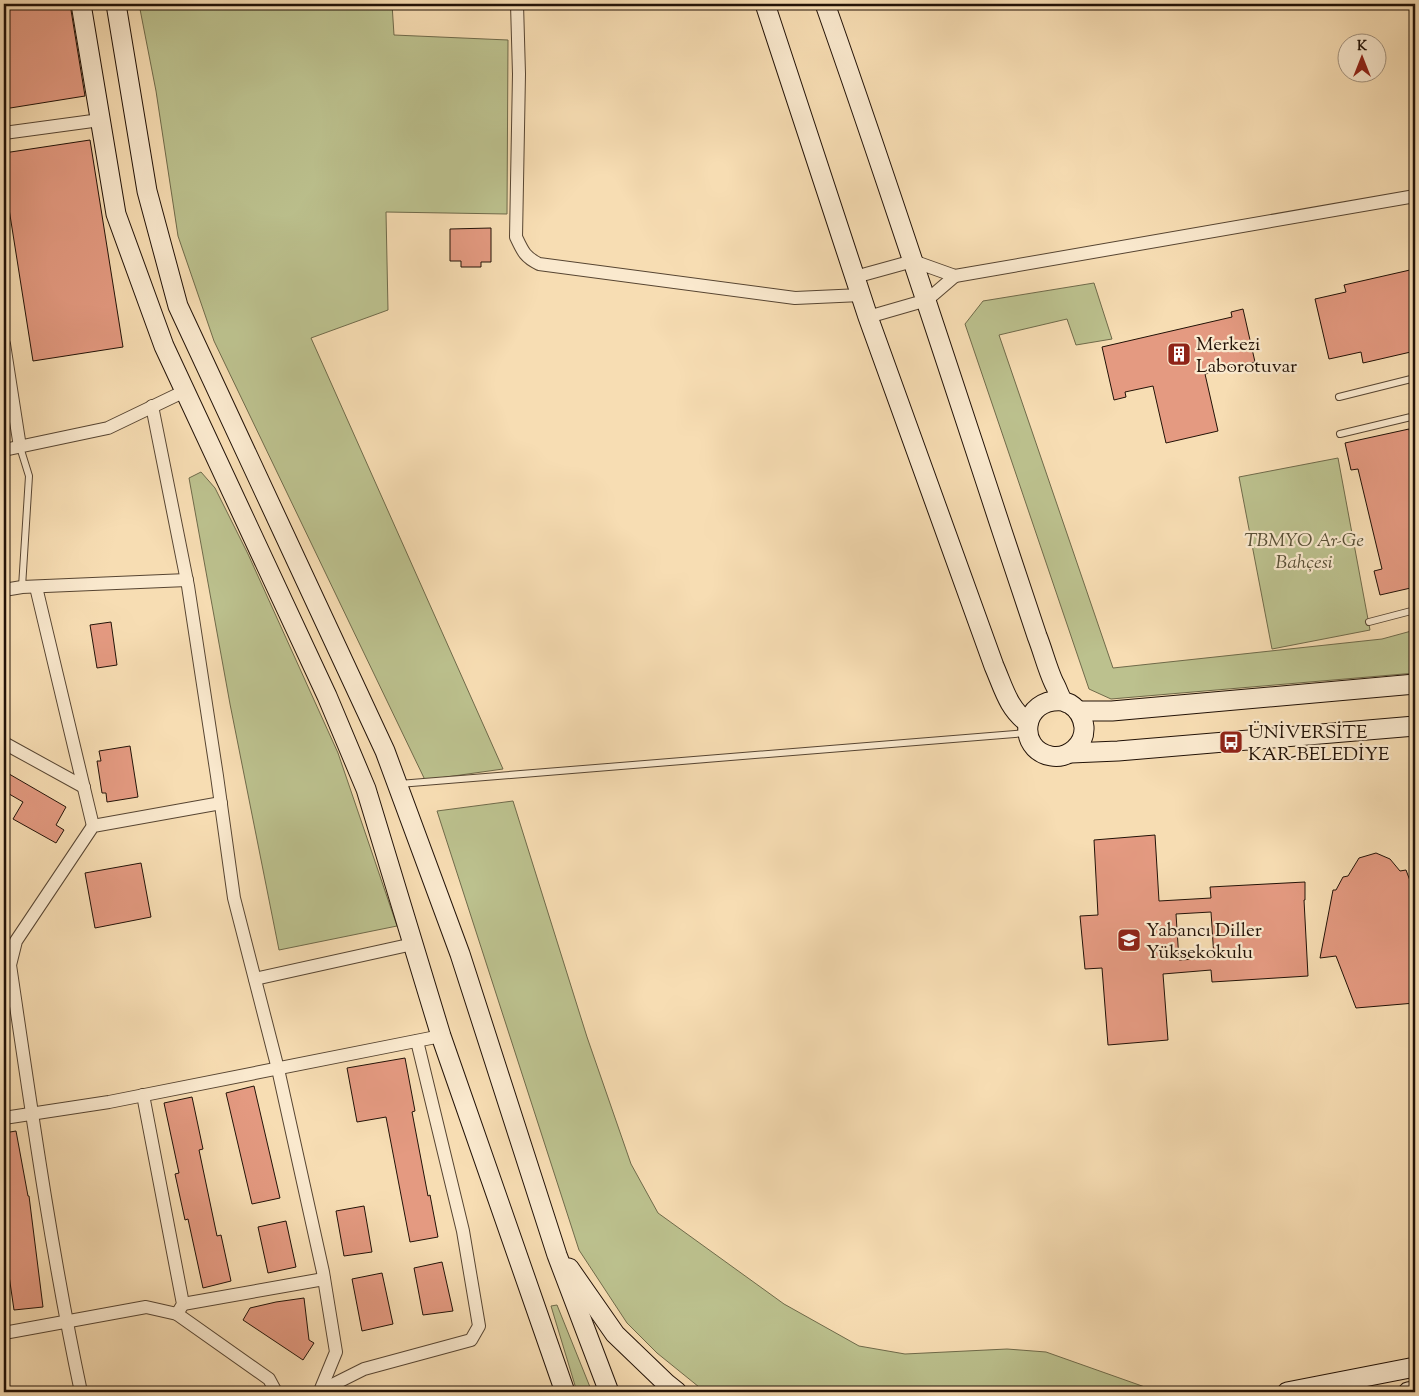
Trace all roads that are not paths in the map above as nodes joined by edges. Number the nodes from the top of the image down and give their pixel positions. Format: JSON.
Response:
{"nodes":[{"id":1,"x":81,"y":4,"type":"edge"},
{"id":2,"x":116,"y":4,"type":"edge"},
{"id":3,"x":517,"y":4,"type":"edge"},
{"id":4,"x":765,"y":4,"type":"edge"},
{"id":5,"x":825,"y":4,"type":"edge"},
{"id":6,"x":100,"y":120,"type":"junction"},
{"id":7,"x":4,"y":133,"type":"edge"},
{"id":8,"x":1415,"y":196,"type":"edge"},
{"id":9,"x":913,"y":262,"type":"junction"},
{"id":10,"x":955,"y":276,"type":"junction"},
{"id":11,"x":858,"y":286,"type":"junction"},
{"id":12,"x":926,"y":300,"type":"junction"},
{"id":13,"x":868,"y":317,"type":"junction"},
{"id":14,"x":4,"y":344,"type":"edge"},
{"id":15,"x":1415,"y":378,"type":"edge"},
{"id":16,"x":185,"y":391,"type":"junction"},
{"id":17,"x":1339,"y":397,"type":"dead end"},
{"id":18,"x":152,"y":406,"type":"junction"},
{"id":19,"x":1415,"y":416,"type":"edge"},
{"id":20,"x":1340,"y":434,"type":"dead end"},
{"id":21,"x":20,"y":447,"type":"junction"},
{"id":22,"x":4,"y":450,"type":"edge"},
{"id":23,"x":186,"y":580,"type":"junction"},
{"id":24,"x":22,"y":587,"type":"junction"},
{"id":25,"x":36,"y":587,"type":"junction"},
{"id":26,"x":4,"y":590,"type":"edge"},
{"id":27,"x":1415,"y":610,"type":"edge"},
{"id":28,"x":1368,"y":622,"type":"dead end"},
{"id":29,"x":1415,"y":684,"type":"edge"},
{"id":30,"x":1070,"y":706,"type":"junction"},
{"id":31,"x":1415,"y":726,"type":"edge"},
{"id":32,"x":1028,"y":728,"type":"junction"},
{"id":33,"x":4,"y":743,"type":"edge"},
{"id":34,"x":1071,"y":753,"type":"junction"},
{"id":35,"x":397,"y":785,"type":"junction"},
{"id":36,"x":84,"y":788,"type":"junction"},
{"id":37,"x":221,"y":803,"type":"junction"},
{"id":38,"x":93,"y":826,"type":"junction"},
{"id":39,"x":413,"y":944,"type":"junction"},
{"id":40,"x":7,"y":963,"type":"edge"},
{"id":41,"x":255,"y":979,"type":"junction"},
{"id":42,"x":441,"y":1036,"type":"junction"},
{"id":43,"x":417,"y":1041,"type":"junction"},
{"id":44,"x":278,"y":1069,"type":"junction"},
{"id":45,"x":143,"y":1095,"type":"junction"},
{"id":46,"x":32,"y":1114,"type":"junction"},
{"id":47,"x":4,"y":1118,"type":"edge"},
{"id":48,"x":553,"y":1246,"type":"junction"},
{"id":49,"x":324,"y":1279,"type":"junction"},
{"id":50,"x":180,"y":1309,"type":"junction"},
{"id":51,"x":66,"y":1322,"type":"junction"},
{"id":52,"x":4,"y":1333,"type":"edge"},
{"id":53,"x":1415,"y":1367,"type":"edge"},
{"id":54,"x":562,"y":1388,"type":"edge"},
{"id":55,"x":319,"y":1391,"type":"edge"},
{"id":56,"x":1415,"y":1391,"type":"edge"},
{"id":57,"x":81,"y":1392,"type":"edge"},
{"id":58,"x":276,"y":1392,"type":"edge"},
{"id":59,"x":609,"y":1392,"type":"edge"},
{"id":60,"x":678,"y":1392,"type":"edge"},
{"id":61,"x":1287,"y":1392,"type":"edge"},
{"id":62,"x":1408,"y":1392,"type":"edge"}],
"edges":[{"from":1,"to":6,"type":"main road"},
{"from":2,"to":35,"type":"main road"},
{"from":3,"to":11,"type":"street"},
{"from":4,"to":11,"type":"main road"},
{"from":5,"to":9,"type":"main road"},
{"from":6,"to":7,"type":"street"},
{"from":6,"to":16,"type":"main road"},
{"from":8,"to":10,"type":"street"},
{"from":9,"to":10,"type":"street"},
{"from":9,"to":11,"type":"street"},
{"from":9,"to":12,"type":"main road"},
{"from":10,"to":12,"type":"street"},
{"from":11,"to":13,"type":"main road"},
{"from":12,"to":13,"type":"street"},
{"from":12,"to":30,"type":"main road"},
{"from":13,"to":32,"type":"main road"},
{"from":14,"to":21,"type":"street"},
{"from":15,"to":17,"type":"lane"},
{"from":16,"to":18,"type":"street"},
{"from":16,"to":39,"type":"main road"},
{"from":18,"to":21,"type":"street"},
{"from":18,"to":23,"type":"street"},
{"from":19,"to":20,"type":"lane"},
{"from":21,"to":22,"type":"street"},
{"from":21,"to":24,"type":"lane"},
{"from":23,"to":25,"type":"street"},
{"from":23,"to":37,"type":"street"},
{"from":24,"to":25,"type":"street"},
{"from":24,"to":26,"type":"street"},
{"from":25,"to":36,"type":"street"},
{"from":27,"to":28,"type":"lane"},
{"from":29,"to":30,"type":"main road"},
{"from":30,"to":32,"type":"main road"},
{"from":30,"to":34,"type":"main road"},
{"from":31,"to":34,"type":"main road"},
{"from":32,"to":34,"type":"main road"},
{"from":32,"to":35,"type":"lane"},
{"from":33,"to":36,"type":"street"},
{"from":35,"to":48,"type":"main road"},
{"from":36,"to":38,"type":"street"},
{"from":37,"to":38,"type":"street"},
{"from":37,"to":41,"type":"street"},
{"from":38,"to":40,"type":"street"},
{"from":39,"to":41,"type":"street"},
{"from":39,"to":42,"type":"main road"},
{"from":40,"to":46,"type":"street"},
{"from":41,"to":44,"type":"street"},
{"from":42,"to":43,"type":"street"},
{"from":42,"to":54,"type":"main road"},
{"from":43,"to":44,"type":"street"},
{"from":43,"to":55,"type":"street"},
{"from":44,"to":45,"type":"street"},
{"from":44,"to":49,"type":"street"},
{"from":45,"to":46,"type":"street"},
{"from":45,"to":50,"type":"street"},
{"from":46,"to":47,"type":"street"},
{"from":46,"to":51,"type":"street"},
{"from":48,"to":59,"type":"main road"},
{"from":48,"to":60,"type":"main road"},
{"from":49,"to":50,"type":"street"},
{"from":49,"to":55,"type":"street"},
{"from":50,"to":51,"type":"street"},
{"from":50,"to":58,"type":"street"},
{"from":51,"to":52,"type":"street"},
{"from":51,"to":57,"type":"street"},
{"from":53,"to":61,"type":"main road"},
{"from":56,"to":62,"type":"main road"}]}
